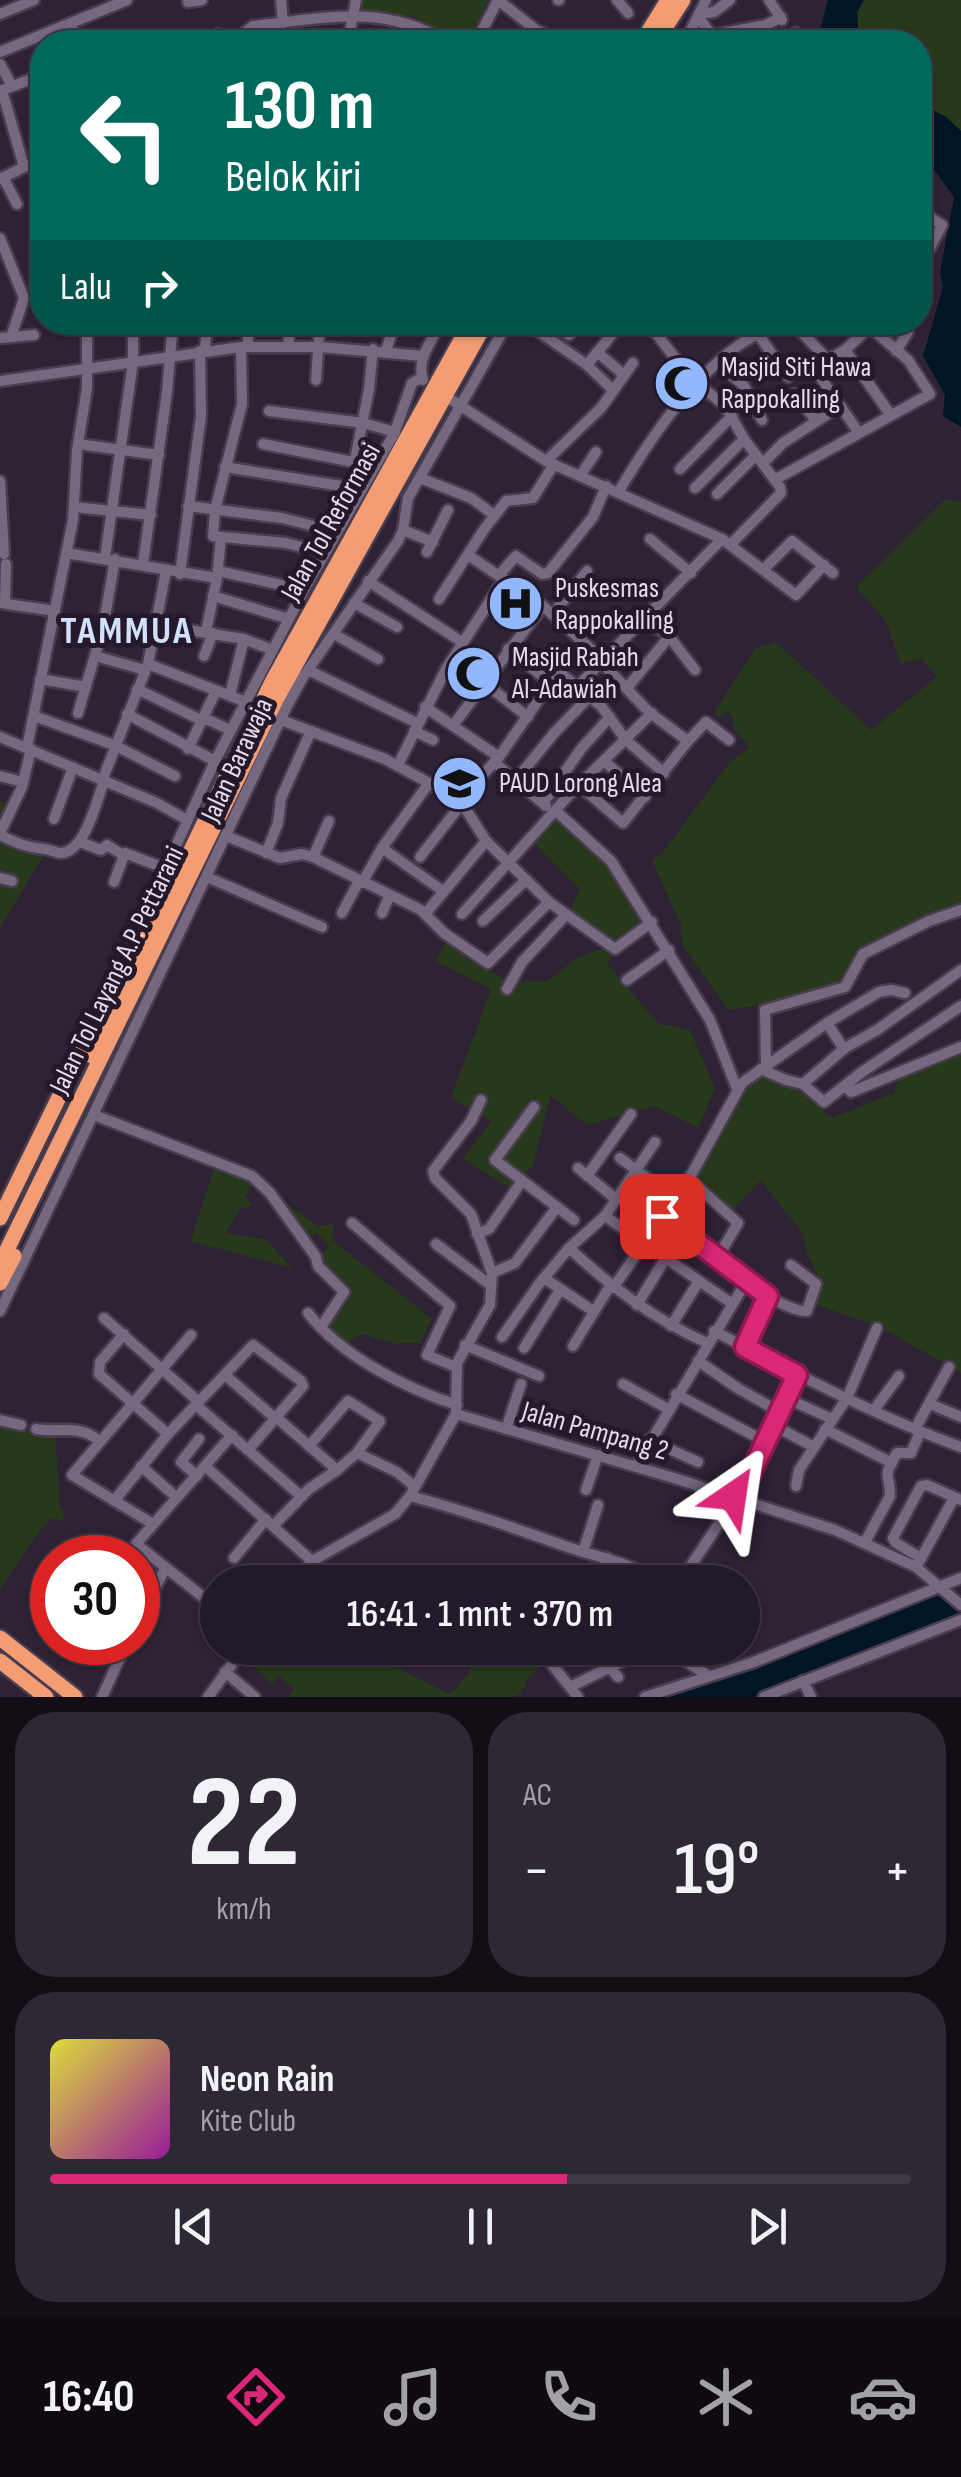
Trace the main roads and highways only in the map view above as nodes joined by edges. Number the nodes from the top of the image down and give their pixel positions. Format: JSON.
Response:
{"nodes":[{"id":1,"x":668,"y":0,"type":"edge"},
{"id":2,"x":683,"y":0,"type":"edge"},
{"id":3,"x":696,"y":10,"type":"edge"},
{"id":4,"x":649,"y":30,"type":"edge"},
{"id":5,"x":664,"y":30,"type":"edge"},
{"id":6,"x":678,"y":30,"type":"edge"},
{"id":7,"x":464,"y":335,"type":"edge"},
{"id":8,"x":479,"y":335,"type":"edge"},
{"id":9,"x":275,"y":690,"type":"junction"},
{"id":10,"x":239,"y":748,"type":"joint"},
{"id":11,"x":239,"y":777,"type":"junction"},
{"id":12,"x":0,"y":1218,"type":"edge"},
{"id":13,"x":0,"y":1244,"type":"edge"},
{"id":14,"x":0,"y":1264,"type":"edge"},
{"id":15,"x":0,"y":1283,"type":"edge"},
{"id":16,"x":0,"y":1638,"type":"edge"},
{"id":17,"x":0,"y":1647,"type":"edge"},
{"id":18,"x":0,"y":1660,"type":"edge"},
{"id":19,"x":0,"y":1674,"type":"edge"},
{"id":20,"x":30,"y":1697,"type":"edge"},
{"id":21,"x":46,"y":1697,"type":"edge"},
{"id":22,"x":63,"y":1697,"type":"edge"},
{"id":23,"x":75,"y":1697,"type":"edge"}],
"edges":[{"from":1,"to":4,"type":"highway"},
{"from":2,"to":5,"type":"highway"},
{"from":3,"to":6,"type":"highway"},
{"from":7,"to":9,"type":"highway","name":"Jalan Tol Reformasi"},
{"from":8,"to":9,"type":"highway","name":"Jalan Tol Reformasi"},
{"from":9,"to":10,"type":"highway","name":"Jalan Tol Reformasi"},
{"from":9,"to":11,"type":"highway","name":"Jalan Tol Layang A.P. Pettarani"},
{"from":9,"to":12,"type":"highway"},
{"from":10,"to":13,"type":"highway","name":"Jalan Tol Layang A.P. Pettarani"},
{"from":11,"to":14,"type":"highway","name":"Jalan Tol Layang A.P. Pettarani"},
{"from":11,"to":15,"type":"highway"},
{"from":16,"to":23,"type":"highway"},
{"from":17,"to":22,"type":"highway"},
{"from":18,"to":21,"type":"highway"},
{"from":19,"to":20,"type":"highway"}]}
